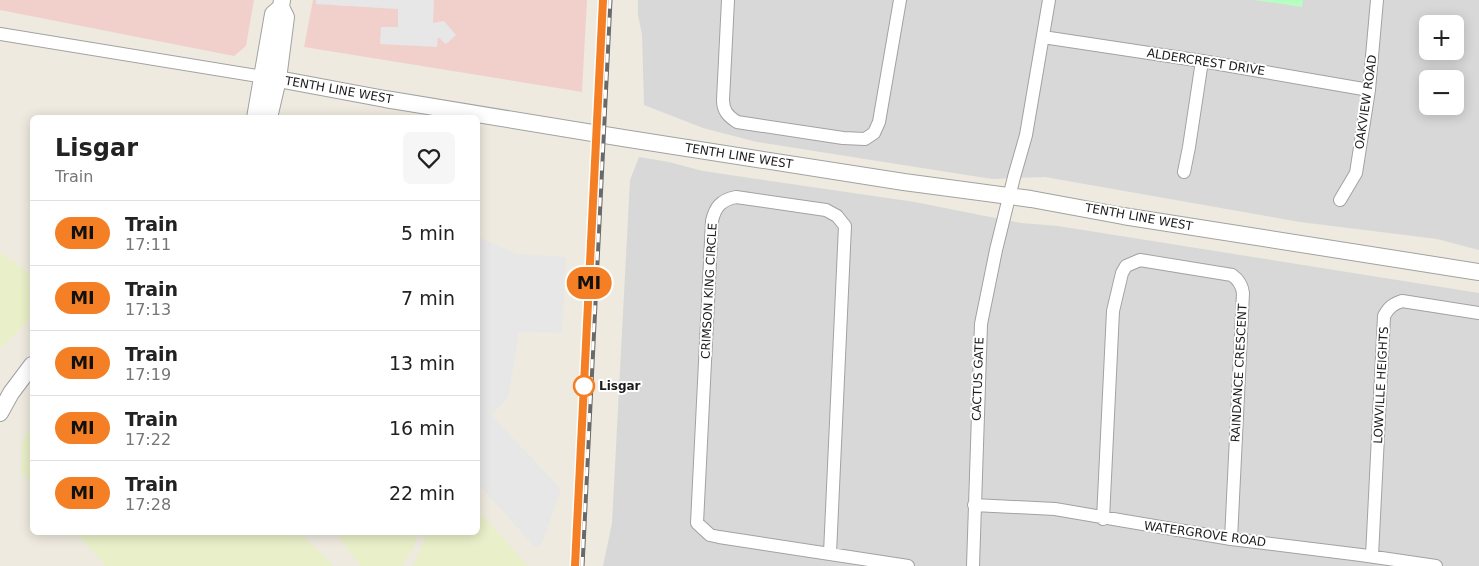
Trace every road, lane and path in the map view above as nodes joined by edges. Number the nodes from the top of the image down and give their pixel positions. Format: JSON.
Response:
{"nodes":[{"id":1,"x":728,"y":0,"type":"edge"},
{"id":2,"x":900,"y":0,"type":"edge"},
{"id":3,"x":1049,"y":0,"type":"edge"},
{"id":4,"x":1377,"y":0,"type":"edge"},
{"id":5,"x":281,"y":3,"type":"edge"},
{"id":6,"x":0,"y":34,"type":"edge"},
{"id":7,"x":1043,"y":37,"type":"junction"},
{"id":8,"x":1202,"y":61,"type":"junction"},
{"id":9,"x":270,"y":78,"type":"junction"},
{"id":10,"x":1369,"y":90,"type":"junction"},
{"id":11,"x":256,"y":115,"type":"edge"},
{"id":12,"x":269,"y":115,"type":"edge"},
{"id":13,"x":1184,"y":172,"type":"dead end"},
{"id":14,"x":1009,"y":196,"type":"junction"},
{"id":15,"x":1340,"y":200,"type":"dead end"},
{"id":16,"x":1479,"y":272,"type":"edge"},
{"id":17,"x":1479,"y":313,"type":"edge"},
{"id":18,"x":30,"y":367,"type":"edge"},
{"id":19,"x":0,"y":413,"type":"edge"},
{"id":20,"x":974,"y":505,"type":"junction"},
{"id":21,"x":1104,"y":519,"type":"junction"},
{"id":22,"x":1231,"y":539,"type":"junction"},
{"id":23,"x":830,"y":553,"type":"junction"},
{"id":24,"x":1372,"y":556,"type":"junction"},
{"id":25,"x":908,"y":566,"type":"edge"},
{"id":26,"x":973,"y":566,"type":"edge"},
{"id":27,"x":1436,"y":566,"type":"edge"}],
"edges":[{"from":1,"to":2,"type":"street"},
{"from":3,"to":7,"type":"street","name":"CACTUS GATE"},
{"from":4,"to":10,"type":"street","name":"OAKVIEW ROAD"},
{"from":5,"to":9,"type":"street"},
{"from":6,"to":9,"type":"street","name":"TENTH LINE WEST"},
{"from":7,"to":8,"type":"street","name":"ALDERCREST DRIVE"},
{"from":7,"to":14,"type":"street","name":"CACTUS GATE"},
{"from":8,"to":10,"type":"street","name":"ALDERCREST DRIVE"},
{"from":8,"to":13,"type":"street"},
{"from":9,"to":11,"type":"street"},
{"from":9,"to":12,"type":"street"},
{"from":9,"to":14,"type":"street","name":"TENTH LINE WEST"},
{"from":10,"to":15,"type":"street","name":"OAKVIEW ROAD"},
{"from":14,"to":16,"type":"street","name":"TENTH LINE WEST"},
{"from":14,"to":20,"type":"street","name":"CACTUS GATE"},
{"from":17,"to":24,"type":"street","name":"LOWVILLE HEIGHTS"},
{"from":18,"to":19,"type":"street"},
{"from":20,"to":21,"type":"street","name":"WATERGROVE ROAD"},
{"from":20,"to":26,"type":"street","name":"CACTUS GATE"},
{"from":21,"to":22,"type":"street","name":"WATERGROVE ROAD"},
{"from":21,"to":22,"type":"street","name":"RAINDANCE CRESCENT"},
{"from":22,"to":24,"type":"street","name":"WATERGROVE ROAD"},
{"from":23,"to":23,"type":"street","name":"CRIMSON KING CIRCLE"},
{"from":23,"to":25,"type":"street"},
{"from":24,"to":27,"type":"street","name":"WATERGROVE ROAD"}]}
